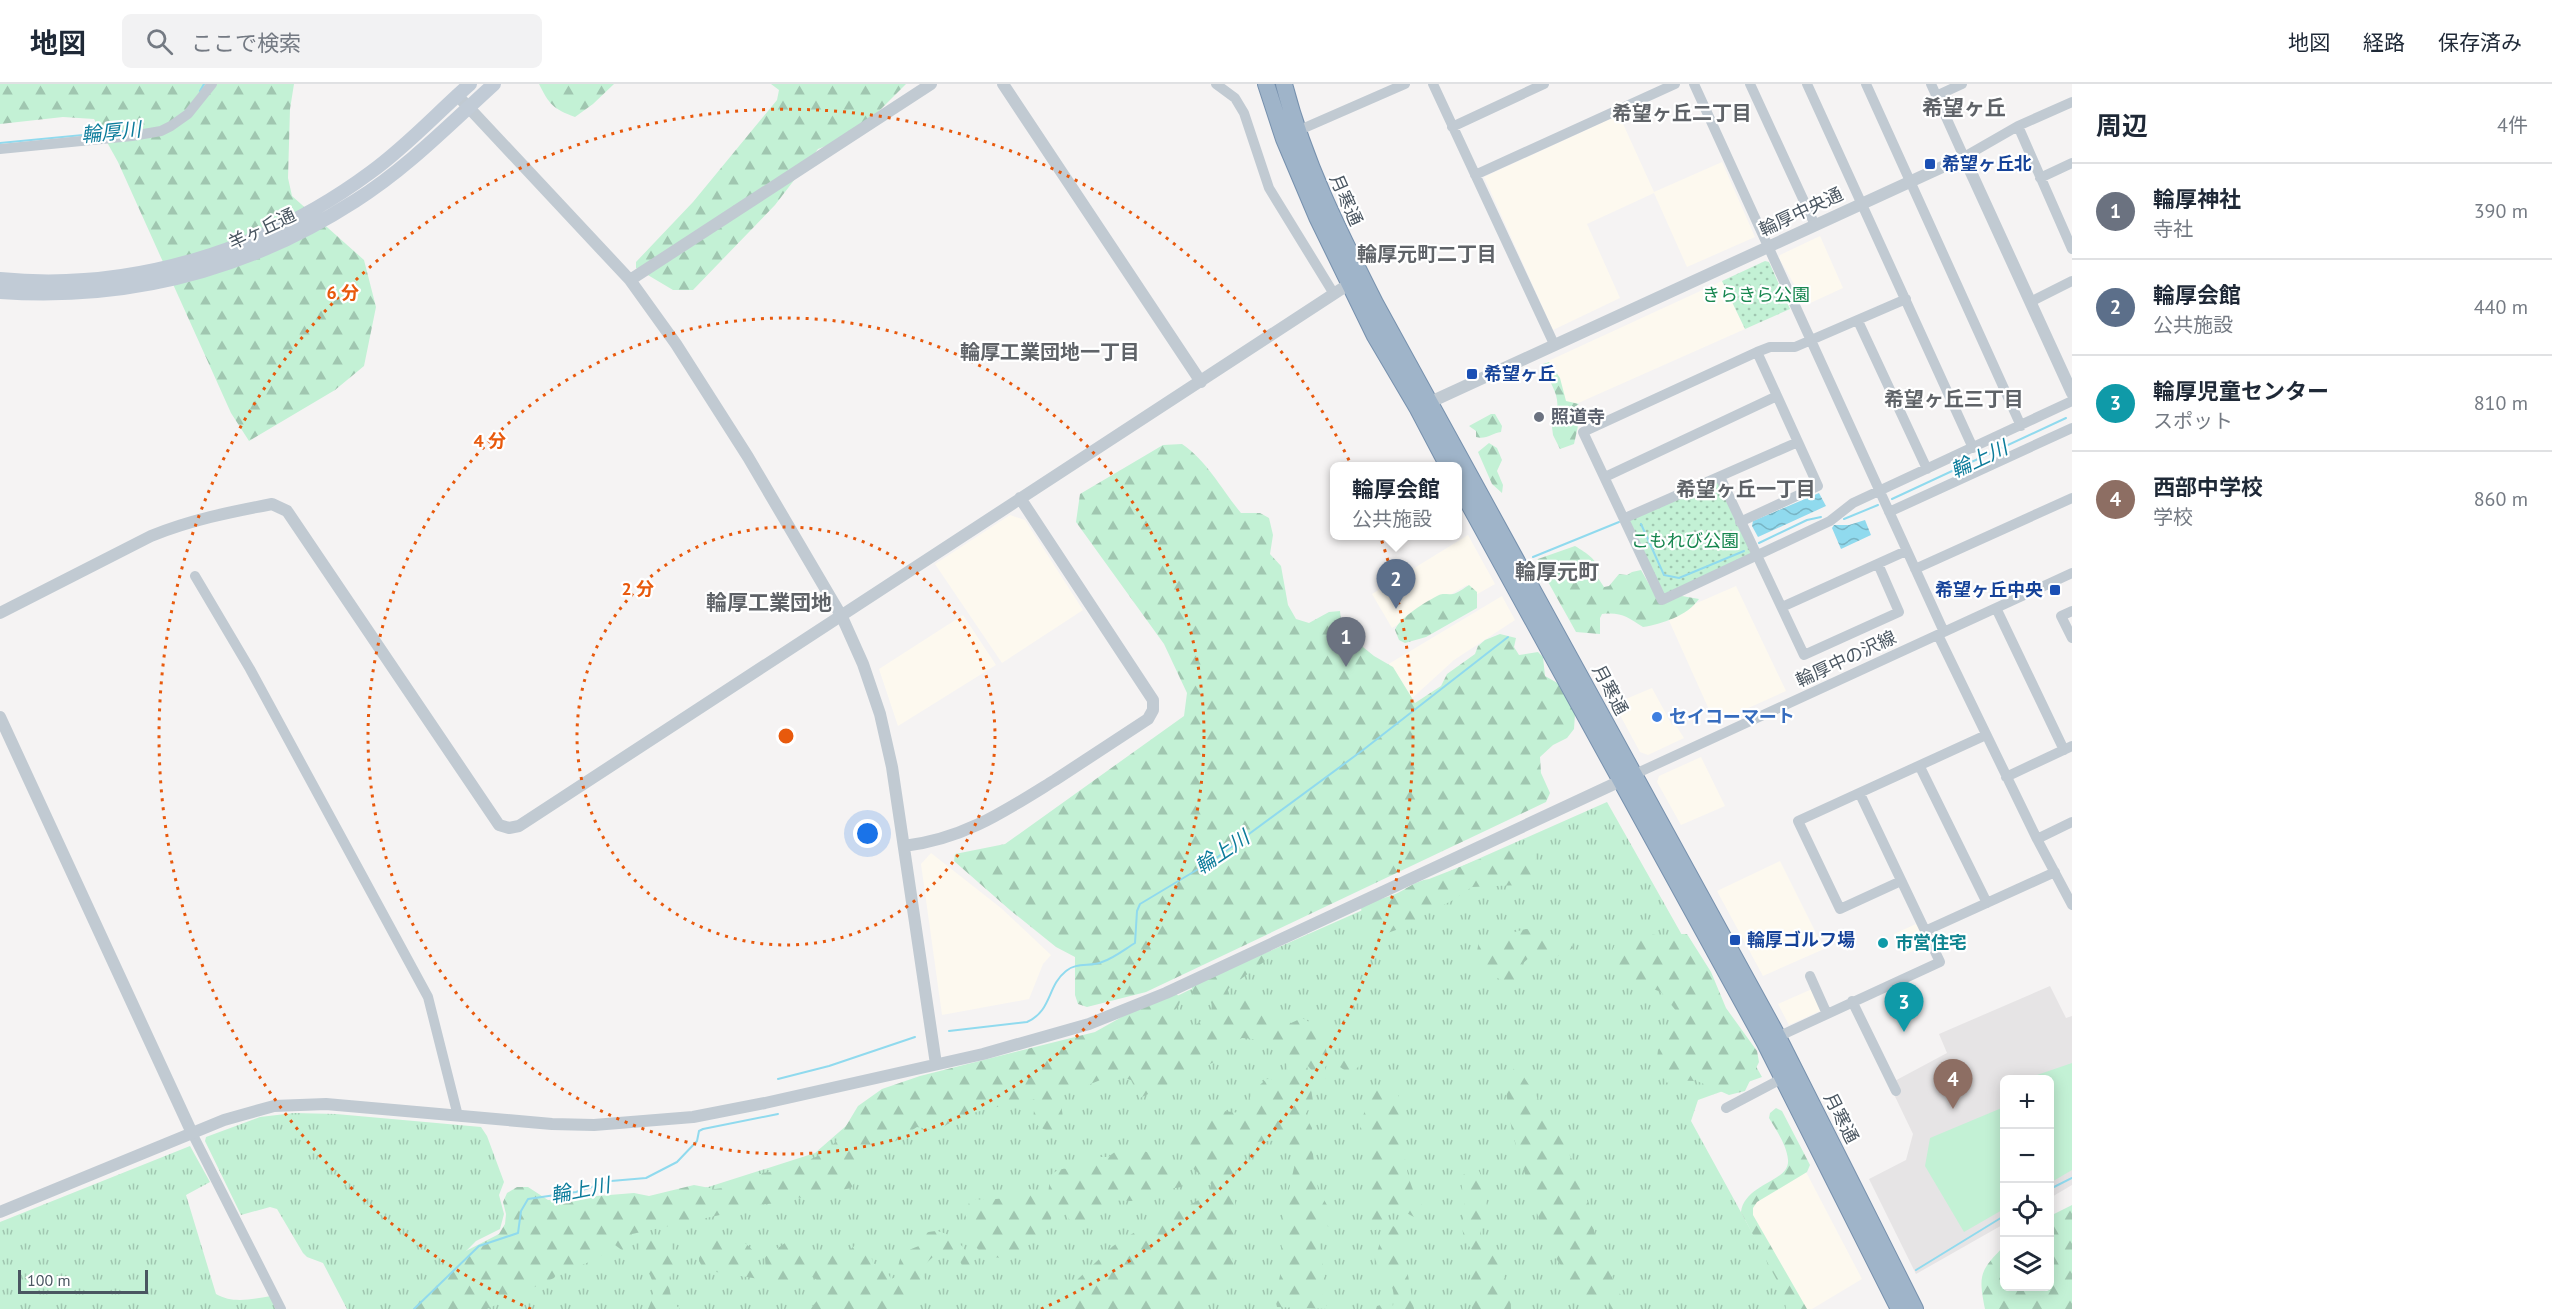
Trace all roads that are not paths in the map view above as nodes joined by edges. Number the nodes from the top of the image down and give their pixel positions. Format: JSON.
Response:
{"nodes":[{"id":1,"x":212,"y":84,"type":"edge"},
{"id":2,"x":470,"y":84,"type":"edge"},
{"id":3,"x":494,"y":84,"type":"edge"},
{"id":4,"x":931,"y":84,"type":"edge"},
{"id":5,"x":1003,"y":84,"type":"edge"},
{"id":6,"x":1216,"y":84,"type":"edge"},
{"id":7,"x":1266,"y":84,"type":"edge"},
{"id":8,"x":1276,"y":84,"type":"edge"},
{"id":9,"x":1284,"y":84,"type":"edge"},
{"id":10,"x":1404,"y":84,"type":"edge"},
{"id":11,"x":1434,"y":84,"type":"edge"},
{"id":12,"x":1544,"y":84,"type":"edge"},
{"id":13,"x":1675,"y":84,"type":"edge"},
{"id":14,"x":1694,"y":84,"type":"edge"},
{"id":15,"x":1750,"y":84,"type":"edge"},
{"id":16,"x":1807,"y":84,"type":"edge"},
{"id":17,"x":1866,"y":84,"type":"edge"},
{"id":18,"x":1931,"y":84,"type":"edge"},
{"id":19,"x":1962,"y":84,"type":"edge"},
{"id":20,"x":457,"y":95,"type":"junction"},
{"id":21,"x":1936,"y":96,"type":"junction"},
{"id":22,"x":2072,"y":102,"type":"edge"},
{"id":23,"x":469,"y":107,"type":"junction"},
{"id":24,"x":2018,"y":126,"type":"junction"},
{"id":25,"x":1452,"y":127,"type":"junction"},
{"id":26,"x":1291,"y":135,"type":"junction"},
{"id":27,"x":0,"y":149,"type":"edge"},
{"id":28,"x":1964,"y":157,"type":"junction"},
{"id":29,"x":2072,"y":163,"type":"edge"},
{"id":30,"x":1475,"y":175,"type":"junction"},
{"id":31,"x":2040,"y":178,"type":"junction"},
{"id":32,"x":1911,"y":181,"type":"junction"},
{"id":33,"x":1863,"y":204,"type":"junction"},
{"id":34,"x":2067,"y":224,"type":"edge"},
{"id":35,"x":1815,"y":225,"type":"junction"},
{"id":36,"x":1768,"y":247,"type":"junction"},
{"id":37,"x":2072,"y":249,"type":"edge"},
{"id":38,"x":0,"y":279,"type":"edge"},
{"id":39,"x":630,"y":280,"type":"junction"},
{"id":40,"x":2072,"y":281,"type":"edge"},
{"id":41,"x":1349,"y":284,"type":"junction"},
{"id":42,"x":0,"y":292,"type":"edge"},
{"id":43,"x":1334,"y":294,"type":"junction"},
{"id":44,"x":1906,"y":299,"type":"junction"},
{"id":45,"x":2030,"y":302,"type":"junction"},
{"id":46,"x":1858,"y":321,"type":"junction"},
{"id":47,"x":1812,"y":341,"type":"junction"},
{"id":48,"x":1554,"y":344,"type":"junction"},
{"id":49,"x":1757,"y":352,"type":"junction"},
{"id":50,"x":1200,"y":382,"type":"junction"},
{"id":51,"x":2072,"y":393,"type":"edge"},
{"id":52,"x":1777,"y":396,"type":"junction"},
{"id":53,"x":2072,"y":401,"type":"edge"},
{"id":54,"x":1424,"y":406,"type":"junction"},
{"id":55,"x":2021,"y":426,"type":"junction"},
{"id":56,"x":2072,"y":428,"type":"edge"},
{"id":57,"x":1798,"y":442,"type":"junction"},
{"id":58,"x":1973,"y":448,"type":"junction"},
{"id":59,"x":1446,"y":462,"type":"edge"},
{"id":60,"x":1457,"y":462,"type":"edge"},
{"id":61,"x":1927,"y":469,"type":"junction"},
{"id":62,"x":1462,"y":470,"type":"edge"},
{"id":63,"x":1605,"y":477,"type":"junction"},
{"id":64,"x":1720,"y":477,"type":"junction"},
{"id":65,"x":1462,"y":491,"type":"edge"},
{"id":66,"x":1878,"y":492,"type":"junction"},
{"id":67,"x":1020,"y":498,"type":"junction"},
{"id":68,"x":2072,"y":498,"type":"edge"},
{"id":69,"x":1889,"y":512,"type":"junction"},
{"id":70,"x":1625,"y":518,"type":"junction"},
{"id":71,"x":1740,"y":522,"type":"junction"},
{"id":72,"x":1906,"y":551,"type":"junction"},
{"id":73,"x":1758,"y":556,"type":"junction"},
{"id":74,"x":1878,"y":564,"type":"junction"},
{"id":75,"x":1915,"y":569,"type":"junction"},
{"id":76,"x":2072,"y":573,"type":"edge"},
{"id":77,"x":195,"y":576,"type":"dead end"},
{"id":78,"x":1782,"y":608,"type":"junction"},
{"id":79,"x":1996,"y":608,"type":"junction"},
{"id":80,"x":2072,"y":611,"type":"edge"},
{"id":81,"x":0,"y":614,"type":"edge"},
{"id":82,"x":842,"y":617,"type":"junction"},
{"id":83,"x":1941,"y":634,"type":"junction"},
{"id":84,"x":2072,"y":638,"type":"edge"},
{"id":85,"x":0,"y":717,"type":"edge"},
{"id":86,"x":1986,"y":735,"type":"junction"},
{"id":87,"x":2068,"y":748,"type":"edge"},
{"id":88,"x":1920,"y":767,"type":"junction"},
{"id":89,"x":2006,"y":777,"type":"junction"},
{"id":90,"x":1627,"y":778,"type":"junction"},
{"id":91,"x":1860,"y":794,"type":"junction"},
{"id":92,"x":2072,"y":822,"type":"edge"},
{"id":93,"x":2037,"y":839,"type":"junction"},
{"id":94,"x":904,"y":846,"type":"junction"},
{"id":95,"x":2055,"y":872,"type":"junction"},
{"id":96,"x":1901,"y":881,"type":"junction"},
{"id":97,"x":1987,"y":903,"type":"junction"},
{"id":98,"x":2072,"y":905,"type":"edge"},
{"id":99,"x":1925,"y":931,"type":"junction"},
{"id":100,"x":1810,"y":976,"type":"dead end"},
{"id":101,"x":1852,"y":1001,"type":"junction"},
{"id":102,"x":1827,"y":1014,"type":"junction"},
{"id":103,"x":1771,"y":1040,"type":"junction"},
{"id":104,"x":936,"y":1064,"type":"junction"},
{"id":105,"x":1783,"y":1078,"type":"junction"},
{"id":106,"x":1896,"y":1091,"type":"dead end"},
{"id":107,"x":1726,"y":1108,"type":"dead end"},
{"id":108,"x":458,"y":1116,"type":"junction"},
{"id":109,"x":192,"y":1133,"type":"junction"},
{"id":110,"x":0,"y":1212,"type":"edge"},
{"id":111,"x":281,"y":1309,"type":"edge"},
{"id":112,"x":1899,"y":1309,"type":"edge"},
{"id":113,"x":1916,"y":1309,"type":"edge"}],
"edges":[{"from":1,"to":27,"type":"street"},
{"from":2,"to":20,"type":"main road","name":"羊ヶ丘通"},
{"from":3,"to":23,"type":"main road","name":"羊ヶ丘通"},
{"from":4,"to":39,"type":"street"},
{"from":5,"to":50,"type":"street"},
{"from":6,"to":43,"type":"street"},
{"from":7,"to":26,"type":"highway","name":"月寒通"},
{"from":8,"to":26,"type":"main road"},
{"from":9,"to":26,"type":"highway","name":"月寒通"},
{"from":10,"to":26,"type":"street"},
{"from":11,"to":25,"type":"street"},
{"from":12,"to":25,"type":"street"},
{"from":13,"to":30,"type":"street"},
{"from":14,"to":36,"type":"street"},
{"from":15,"to":35,"type":"street"},
{"from":16,"to":33,"type":"street"},
{"from":17,"to":32,"type":"street"},
{"from":18,"to":21,"type":"street"},
{"from":19,"to":21,"type":"street"},
{"from":20,"to":23,"type":"street"},
{"from":20,"to":38,"type":"main road","name":"羊ヶ丘通"},
{"from":21,"to":28,"type":"street"},
{"from":22,"to":24,"type":"street"},
{"from":23,"to":39,"type":"street"},
{"from":23,"to":42,"type":"main road","name":"羊ヶ丘通"},
{"from":24,"to":28,"type":"street"},
{"from":24,"to":31,"type":"street"},
{"from":25,"to":30,"type":"street"},
{"from":26,"to":41,"type":"highway","name":"月寒通"},
{"from":26,"to":54,"type":"highway","name":"月寒通"},
{"from":28,"to":32,"type":"street","name":"輪厚中央通"},
{"from":28,"to":45,"type":"street"},
{"from":29,"to":31,"type":"street"},
{"from":30,"to":48,"type":"street"},
{"from":31,"to":34,"type":"street"},
{"from":32,"to":33,"type":"street","name":"輪厚中央通"},
{"from":32,"to":55,"type":"street"},
{"from":33,"to":35,"type":"street","name":"輪厚中央通"},
{"from":33,"to":44,"type":"street"},
{"from":34,"to":37,"type":"street"},
{"from":35,"to":36,"type":"street","name":"輪厚中央通"},
{"from":36,"to":47,"type":"street"},
{"from":36,"to":48,"type":"street","name":"輪厚中央通"},
{"from":39,"to":82,"type":"street"},
{"from":40,"to":45,"type":"street"},
{"from":41,"to":43,"type":"street"},
{"from":41,"to":54,"type":"highway","name":"月寒通"},
{"from":43,"to":50,"type":"street"},
{"from":44,"to":46,"type":"street"},
{"from":44,"to":58,"type":"street"},
{"from":45,"to":51,"type":"street"},
{"from":46,"to":47,"type":"street"},
{"from":46,"to":61,"type":"street"},
{"from":47,"to":49,"type":"street"},
{"from":47,"to":66,"type":"street"},
{"from":48,"to":54,"type":"street","name":"輪厚中央通"},
{"from":49,"to":52,"type":"street"},
{"from":49,"to":63,"type":"street"},
{"from":50,"to":67,"type":"street"},
{"from":52,"to":57,"type":"street"},
{"from":52,"to":63,"type":"street"},
{"from":53,"to":55,"type":"street"},
{"from":54,"to":59,"type":"highway","name":"月寒通"},
{"from":54,"to":60,"type":"highway","name":"月寒通"},
{"from":55,"to":58,"type":"street"},
{"from":56,"to":69,"type":"street"},
{"from":57,"to":64,"type":"street"},
{"from":57,"to":71,"type":"street"},
{"from":58,"to":61,"type":"street"},
{"from":61,"to":66,"type":"street"},
{"from":62,"to":90,"type":"highway","name":"月寒通"},
{"from":63,"to":70,"type":"street"},
{"from":64,"to":70,"type":"street"},
{"from":64,"to":71,"type":"street"},
{"from":65,"to":90,"type":"highway","name":"月寒通"},
{"from":66,"to":69,"type":"street"},
{"from":66,"to":73,"type":"street"},
{"from":67,"to":82,"type":"street"},
{"from":67,"to":94,"type":"street"},
{"from":68,"to":75,"type":"street"},
{"from":69,"to":72,"type":"street"},
{"from":70,"to":73,"type":"street"},
{"from":71,"to":73,"type":"street"},
{"from":72,"to":74,"type":"street"},
{"from":72,"to":75,"type":"street"},
{"from":73,"to":78,"type":"street"},
{"from":74,"to":78,"type":"street"},
{"from":74,"to":78,"type":"street"},
{"from":75,"to":83,"type":"street"},
{"from":76,"to":79,"type":"street","name":"輪厚中の沢線"},
{"from":77,"to":108,"type":"street"},
{"from":79,"to":83,"type":"street","name":"輪厚中の沢線"},
{"from":79,"to":87,"type":"street"},
{"from":80,"to":84,"type":"street"},
{"from":81,"to":82,"type":"street"},
{"from":82,"to":94,"type":"street"},
{"from":83,"to":86,"type":"street"},
{"from":83,"to":90,"type":"street","name":"輪厚中の沢線"},
{"from":85,"to":109,"type":"street"},
{"from":86,"to":88,"type":"street"},
{"from":86,"to":89,"type":"street"},
{"from":87,"to":89,"type":"street"},
{"from":88,"to":91,"type":"street"},
{"from":88,"to":97,"type":"street"},
{"from":89,"to":93,"type":"street"},
{"from":90,"to":103,"type":"highway","name":"月寒通"},
{"from":90,"to":104,"type":"street"},
{"from":91,"to":96,"type":"street"},
{"from":91,"to":96,"type":"street"},
{"from":92,"to":93,"type":"street"},
{"from":93,"to":95,"type":"street"},
{"from":94,"to":104,"type":"street"},
{"from":95,"to":97,"type":"street"},
{"from":95,"to":98,"type":"street"},
{"from":96,"to":99,"type":"street"},
{"from":97,"to":99,"type":"street"},
{"from":99,"to":101,"type":"street"},
{"from":100,"to":102,"type":"street"},
{"from":101,"to":102,"type":"street"},
{"from":101,"to":106,"type":"street"},
{"from":102,"to":103,"type":"street"},
{"from":103,"to":105,"type":"highway","name":"月寒通"},
{"from":103,"to":113,"type":"highway","name":"月寒通"},
{"from":104,"to":108,"type":"street"},
{"from":105,"to":107,"type":"street"},
{"from":105,"to":112,"type":"highway","name":"月寒通"},
{"from":108,"to":109,"type":"street"},
{"from":109,"to":110,"type":"street"},
{"from":109,"to":111,"type":"street"}]}
